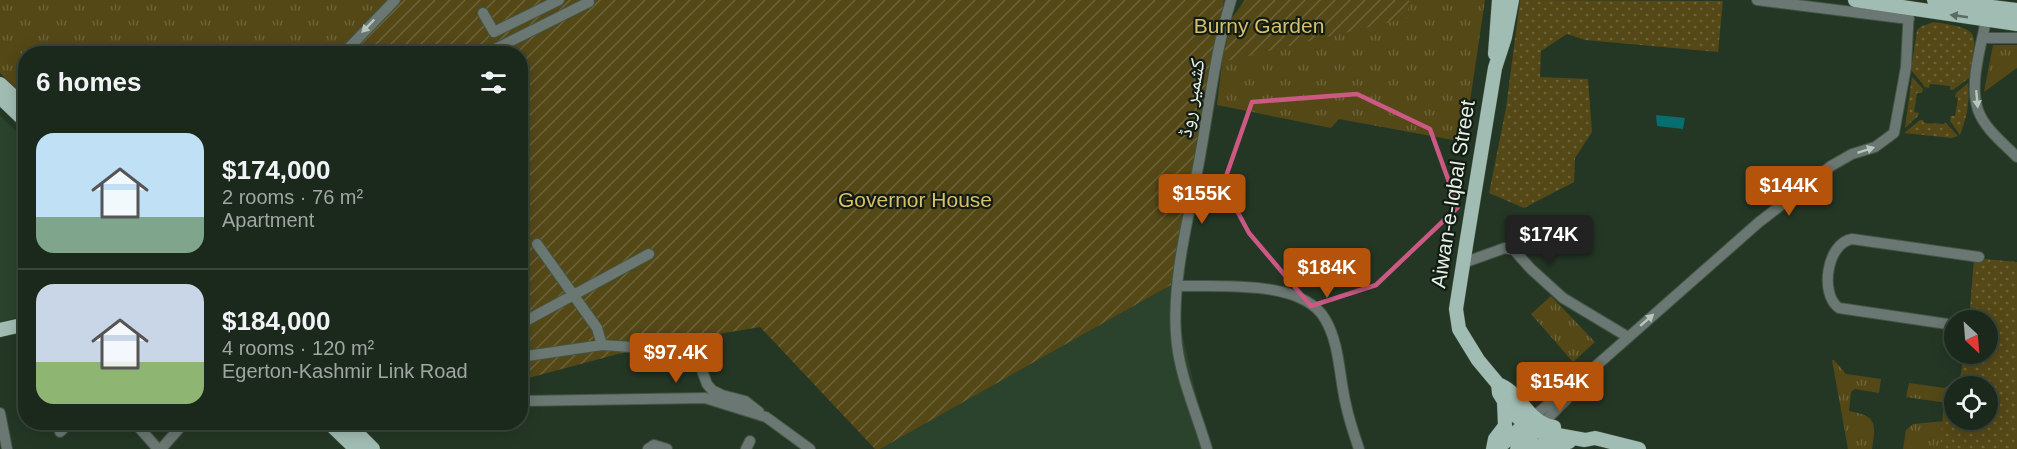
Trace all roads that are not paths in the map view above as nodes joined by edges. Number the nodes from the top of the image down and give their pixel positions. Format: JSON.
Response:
{"nodes":[{"id":1,"x":394,"y":0,"type":"edge"},
{"id":2,"x":559,"y":0,"type":"edge"},
{"id":3,"x":1231,"y":0,"type":"edge"},
{"id":4,"x":1499,"y":0,"type":"edge"},
{"id":5,"x":1512,"y":0,"type":"edge"},
{"id":6,"x":1757,"y":0,"type":"edge"},
{"id":7,"x":1855,"y":0,"type":"edge"},
{"id":8,"x":1934,"y":0,"type":"edge"},
{"id":9,"x":589,"y":2,"type":"edge"},
{"id":10,"x":1910,"y":9,"type":"edge"},
{"id":11,"x":1987,"y":9,"type":"edge"},
{"id":12,"x":2017,"y":10,"type":"edge"},
{"id":13,"x":483,"y":13,"type":"dead end"},
{"id":14,"x":2017,"y":24,"type":"edge"},
{"id":15,"x":1983,"y":38,"type":"junction"},
{"id":16,"x":2017,"y":38,"type":"edge"},
{"id":17,"x":351,"y":46,"type":"edge"},
{"id":18,"x":501,"y":46,"type":"edge"},
{"id":19,"x":1495,"y":68,"type":"junction"},
{"id":20,"x":0,"y":84,"type":"edge"},
{"id":21,"x":0,"y":97,"type":"edge"},
{"id":22,"x":18,"y":101,"type":"edge"},
{"id":23,"x":18,"y":114,"type":"edge"},
{"id":24,"x":2017,"y":157,"type":"edge"},
{"id":25,"x":537,"y":244,"type":"dead end"},
{"id":26,"x":649,"y":254,"type":"dead end"},
{"id":27,"x":1979,"y":257,"type":"dead end"},
{"id":28,"x":1463,"y":263,"type":"junction"},
{"id":29,"x":1177,"y":286,"type":"junction"},
{"id":30,"x":574,"y":296,"type":"junction"},
{"id":31,"x":528,"y":320,"type":"edge"},
{"id":32,"x":1944,"y":324,"type":"edge"},
{"id":33,"x":18,"y":326,"type":"edge"},
{"id":34,"x":0,"y":330,"type":"edge"},
{"id":35,"x":1628,"y":337,"type":"junction"},
{"id":36,"x":602,"y":345,"type":"junction"},
{"id":37,"x":528,"y":356,"type":"edge"},
{"id":38,"x":1498,"y":384,"type":"junction"},
{"id":39,"x":528,"y":401,"type":"edge"},
{"id":40,"x":1504,"y":401,"type":"junction"},
{"id":41,"x":0,"y":413,"type":"edge"},
{"id":42,"x":766,"y":417,"type":"junction"},
{"id":43,"x":1534,"y":424,"type":"junction"},
{"id":44,"x":142,"y":430,"type":"edge"},
{"id":45,"x":178,"y":430,"type":"edge"},
{"id":46,"x":336,"y":430,"type":"edge"},
{"id":47,"x":354,"y":430,"type":"edge"},
{"id":48,"x":1576,"y":438,"type":"junction"},
{"id":49,"x":1595,"y":438,"type":"junction"},
{"id":50,"x":6,"y":449,"type":"edge"},
{"id":51,"x":160,"y":449,"type":"edge"},
{"id":52,"x":356,"y":449,"type":"edge"},
{"id":53,"x":373,"y":449,"type":"edge"},
{"id":54,"x":648,"y":449,"type":"edge"},
{"id":55,"x":667,"y":449,"type":"edge"},
{"id":56,"x":810,"y":449,"type":"edge"},
{"id":57,"x":1207,"y":449,"type":"edge"},
{"id":58,"x":1359,"y":449,"type":"edge"},
{"id":59,"x":1495,"y":449,"type":"edge"},
{"id":60,"x":1517,"y":449,"type":"edge"},
{"id":61,"x":1530,"y":449,"type":"edge"},
{"id":62,"x":1639,"y":449,"type":"edge"}],
"edges":[{"from":1,"to":17,"type":"street","one_way":true},
{"from":2,"to":13,"type":"street"},
{"from":3,"to":29,"type":"street","name":"کشمیر روڈ"},
{"from":4,"to":19,"type":"main road"},
{"from":5,"to":19,"type":"main road","name":"Aiwan-e-Iqbal Street"},
{"from":6,"to":10,"type":"street"},
{"from":7,"to":10,"type":"main road"},
{"from":8,"to":11,"type":"main road"},
{"from":9,"to":18,"type":"street"},
{"from":11,"to":10,"type":"main road","one_way":true},
{"from":35,"to":10,"type":"street","one_way":true},
{"from":11,"to":12,"type":"main road"},
{"from":11,"to":14,"type":"main road"},
{"from":11,"to":15,"type":"street"},
{"from":15,"to":16,"type":"street"},
{"from":15,"to":24,"type":"street","one_way":true},
{"from":19,"to":28,"type":"main road","name":"Aiwan-e-Iqbal Street"},
{"from":20,"to":22,"type":"main road"},
{"from":21,"to":23,"type":"main road"},
{"from":25,"to":30,"type":"street"},
{"from":26,"to":30,"type":"street"},
{"from":27,"to":32,"type":"street"},
{"from":28,"to":35,"type":"street"},
{"from":28,"to":38,"type":"main road","name":"Aiwan-e-Iqbal Street"},
{"from":29,"to":57,"type":"street","name":"کشمیر روڈ"},
{"from":29,"to":58,"type":"street"},
{"from":30,"to":31,"type":"street"},
{"from":30,"to":36,"type":"street"},
{"from":33,"to":34,"type":"main road"},
{"from":35,"to":43,"type":"street"},
{"from":36,"to":37,"type":"street"},
{"from":36,"to":42,"type":"street"},
{"from":38,"to":40,"type":"main road","name":"Aiwan-e-Iqbal Street"},
{"from":38,"to":43,"type":"main road","name":"Aiwan-e-Iqbal Street"},
{"from":39,"to":42,"type":"street"},
{"from":40,"to":43,"type":"main road","name":"Aiwan-e-Iqbal Street"},
{"from":40,"to":59,"type":"main road"},
{"from":41,"to":50,"type":"street"},
{"from":42,"to":56,"type":"street"},
{"from":43,"to":48,"type":"main road"},
{"from":43,"to":49,"type":"main road"},
{"from":43,"to":59,"type":"main road"},
{"from":43,"to":60,"type":"main road"},
{"from":44,"to":51,"type":"street"},
{"from":45,"to":51,"type":"street"},
{"from":46,"to":52,"type":"main road"},
{"from":47,"to":53,"type":"main road"},
{"from":48,"to":49,"type":"main road"},
{"from":48,"to":61,"type":"main road"},
{"from":49,"to":62,"type":"main road"},
{"from":54,"to":55,"type":"street"}]}
